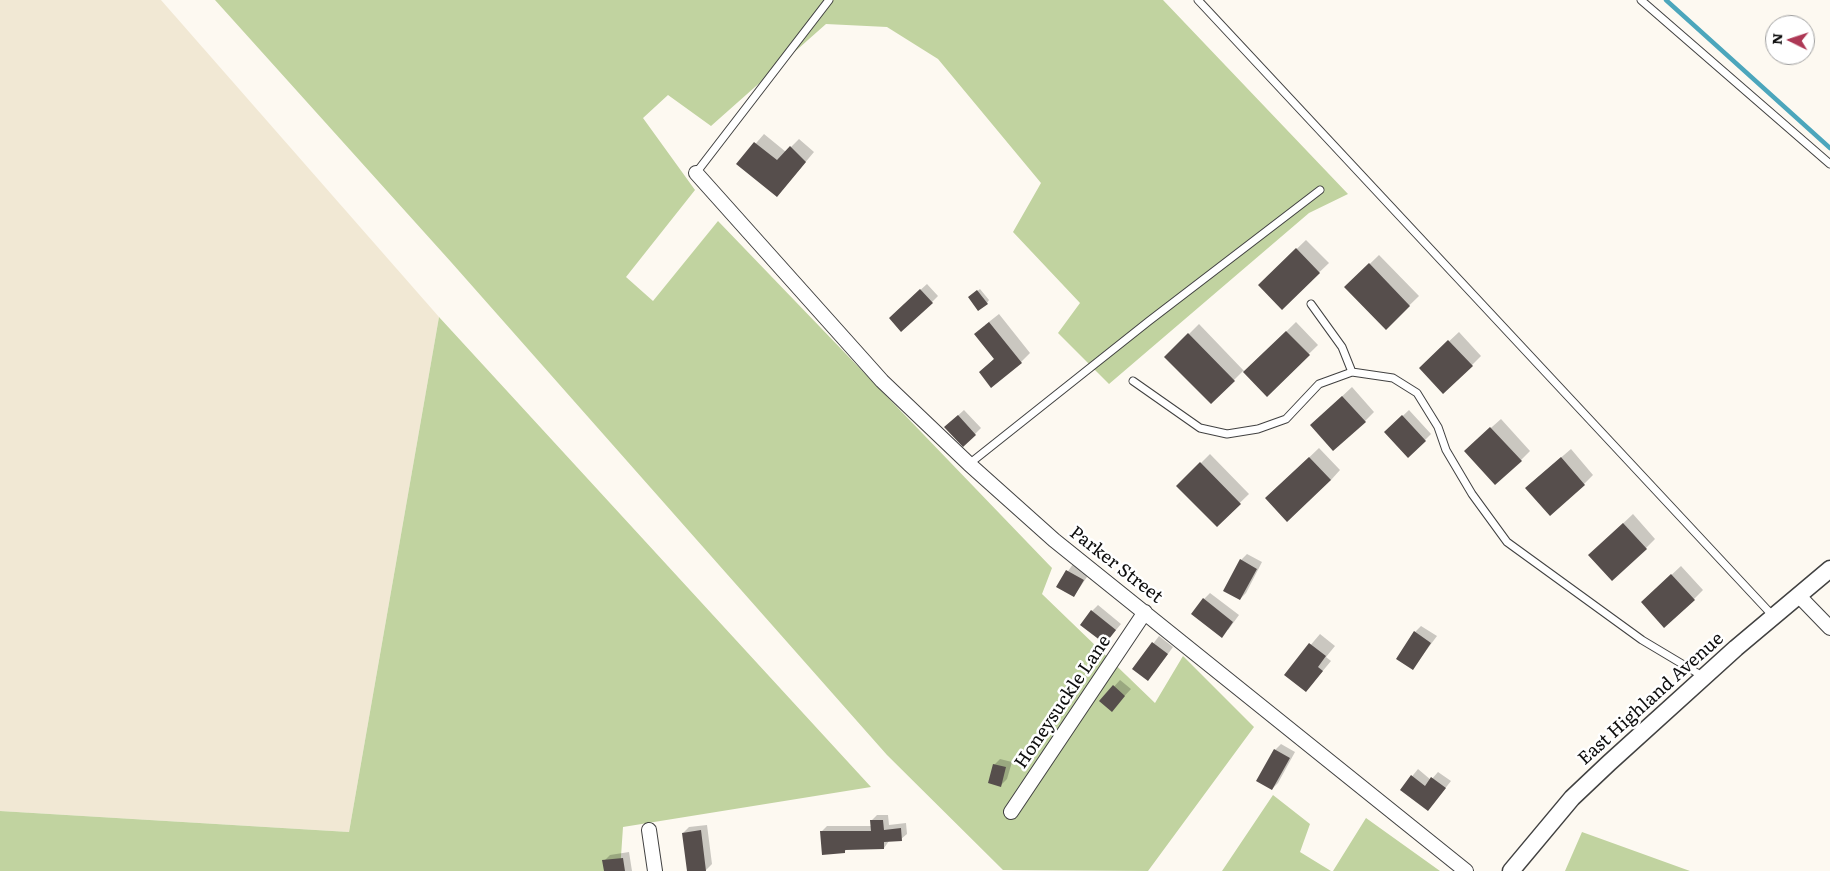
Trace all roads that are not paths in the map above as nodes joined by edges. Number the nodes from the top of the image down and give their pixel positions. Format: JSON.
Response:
{"nodes":[{"id":1,"x":829,"y":0,"type":"edge"},
{"id":2,"x":1198,"y":0,"type":"edge"},
{"id":3,"x":1640,"y":0,"type":"edge"},
{"id":4,"x":1830,"y":164,"type":"edge"},
{"id":5,"x":696,"y":173,"type":"joint"},
{"id":6,"x":1320,"y":190,"type":"dead end"},
{"id":7,"x":1311,"y":304,"type":"dead end"},
{"id":8,"x":1352,"y":372,"type":"junction"},
{"id":9,"x":1133,"y":381,"type":"dead end"},
{"id":10,"x":969,"y":464,"type":"junction"},
{"id":11,"x":1830,"y":569,"type":"edge"},
{"id":12,"x":1799,"y":596,"type":"junction"},
{"id":13,"x":1145,"y":612,"type":"junction"},
{"id":14,"x":1774,"y":617,"type":"junction"},
{"id":15,"x":1830,"y":628,"type":"edge"},
{"id":16,"x":1704,"y":678,"type":"junction"},
{"id":17,"x":1011,"y":812,"type":"dead end"},
{"id":18,"x":649,"y":830,"type":"dead end"},
{"id":19,"x":655,"y":871,"type":"edge"},
{"id":20,"x":1466,"y":871,"type":"edge"},
{"id":21,"x":1511,"y":871,"type":"edge"}],
"edges":[{"from":1,"to":5,"type":"lane"},
{"from":2,"to":14,"type":"lane"},
{"from":3,"to":4,"type":"lane"},
{"from":5,"to":10,"type":"street","name":"Parker Street"},
{"from":6,"to":10,"type":"lane"},
{"from":7,"to":8,"type":"lane"},
{"from":8,"to":9,"type":"lane"},
{"from":8,"to":16,"type":"lane"},
{"from":10,"to":13,"type":"street","name":"Parker Street"},
{"from":11,"to":12,"type":"street","name":"East Highland Avenue"},
{"from":12,"to":14,"type":"street","name":"East Highland Avenue"},
{"from":12,"to":15,"type":"street"},
{"from":13,"to":17,"type":"street","name":"Honeysuckle Lane"},
{"from":13,"to":20,"type":"street","name":"Parker Street"},
{"from":14,"to":16,"type":"street","name":"East Highland Avenue"},
{"from":16,"to":21,"type":"street","name":"East Highland Avenue"},
{"from":18,"to":19,"type":"street"}]}
